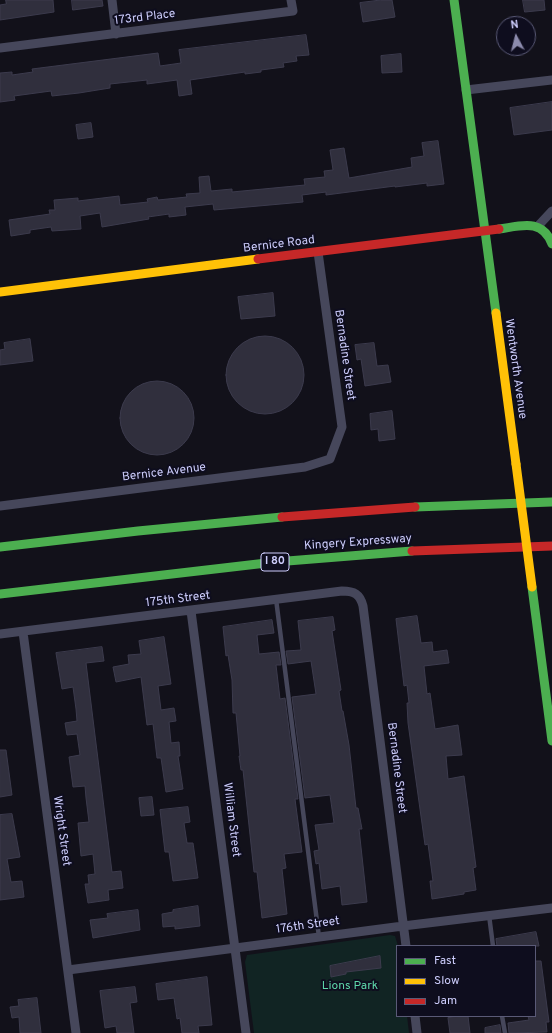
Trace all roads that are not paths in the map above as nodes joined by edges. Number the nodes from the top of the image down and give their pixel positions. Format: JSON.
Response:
{"nodes":[{"id":1,"x":112,"y":0,"type":"edge"},
{"id":2,"x":292,"y":0,"type":"edge"},
{"id":3,"x":454,"y":0,"type":"edge"},
{"id":4,"x":116,"y":34,"type":"junction"},
{"id":5,"x":0,"y":48,"type":"edge"},
{"id":6,"x":552,"y":80,"type":"edge"},
{"id":7,"x":466,"y":90,"type":"junction"},
{"id":8,"x":552,"y":210,"type":"edge"},
{"id":9,"x":538,"y":226,"type":"junction"},
{"id":10,"x":484,"y":231,"type":"junction"},
{"id":11,"x":551,"y":240,"type":"edge"},
{"id":12,"x":318,"y":252,"type":"junction"},
{"id":13,"x":0,"y":292,"type":"edge"},
{"id":14,"x":330,"y":459,"type":"joint"},
{"id":15,"x":552,"y":502,"type":"edge"},
{"id":16,"x":0,"y":506,"type":"edge"},
{"id":17,"x":552,"y":546,"type":"edge"},
{"id":18,"x":0,"y":547,"type":"edge"},
{"id":19,"x":0,"y":594,"type":"edge"},
{"id":20,"x":358,"y":594,"type":"joint"},
{"id":21,"x":276,"y":600,"type":"junction"},
{"id":22,"x":191,"y":611,"type":"junction"},
{"id":23,"x":23,"y":632,"type":"junction"},
{"id":24,"x":0,"y":634,"type":"edge"},
{"id":25,"x":552,"y":741,"type":"edge"},
{"id":26,"x":552,"y":908,"type":"edge"},
{"id":27,"x":490,"y":915,"type":"junction"},
{"id":28,"x":403,"y":926,"type":"junction"},
{"id":29,"x":319,"y":937,"type":"junction"},
{"id":30,"x":406,"y":945,"type":"edge"},
{"id":31,"x":493,"y":945,"type":"edge"},
{"id":32,"x":235,"y":948,"type":"junction"},
{"id":33,"x":68,"y":970,"type":"junction"},
{"id":34,"x":415,"y":1017,"type":"edge"},
{"id":35,"x":502,"y":1017,"type":"edge"},
{"id":36,"x":76,"y":1033,"type":"edge"},
{"id":37,"x":246,"y":1033,"type":"edge"},
{"id":38,"x":417,"y":1033,"type":"edge"},
{"id":39,"x":505,"y":1033,"type":"edge"}],
"edges":[{"from":1,"to":4,"type":"street"},
{"from":2,"to":4,"type":"street","name":"173rd Place"},
{"from":3,"to":7,"type":"main road","name":"Wentworth Avenue"},
{"from":4,"to":5,"type":"street","name":"173rd Place"},
{"from":6,"to":7,"type":"street"},
{"from":7,"to":10,"type":"main road","name":"Wentworth Avenue"},
{"from":8,"to":9,"type":"street"},
{"from":9,"to":10,"type":"main road","name":"Bernice Road"},
{"from":9,"to":11,"type":"main road"},
{"from":10,"to":12,"type":"main road","name":"Bernice Road"},
{"from":10,"to":25,"type":"main road","name":"Wentworth Avenue","bridge":true},
{"from":12,"to":13,"type":"main road","name":"Bernice Road"},
{"from":12,"to":14,"type":"street","name":"Bernadine Street"},
{"from":14,"to":16,"type":"street","name":"Bernice Avenue"},
{"from":15,"to":18,"type":"main road"},
{"from":17,"to":19,"type":"main road","name":"Kingery Expressway","number":"I 80"},
{"from":20,"to":21,"type":"street","name":"175th Street"},
{"from":20,"to":28,"type":"street","name":"Bernadine Street"},
{"from":21,"to":22,"type":"street","name":"175th Street"},
{"from":21,"to":29,"type":"lane"},
{"from":22,"to":23,"type":"street","name":"175th Street"},
{"from":22,"to":32,"type":"street","name":"William Street"},
{"from":23,"to":24,"type":"street","name":"175th Street"},
{"from":23,"to":33,"type":"street","name":"Wright Street"},
{"from":26,"to":27,"type":"street","name":"176th Street"},
{"from":27,"to":28,"type":"street","name":"176th Street"},
{"from":27,"to":31,"type":"lane"},
{"from":28,"to":29,"type":"street","name":"176th Street"},
{"from":28,"to":30,"type":"street","name":"Bernadine Street"},
{"from":29,"to":32,"type":"street","name":"176th Street"},
{"from":32,"to":33,"type":"street","name":"176th Street"},
{"from":32,"to":37,"type":"street","name":"William Street"},
{"from":33,"to":36,"type":"street","name":"Wright Street"},
{"from":34,"to":38,"type":"street"},
{"from":35,"to":39,"type":"lane"}]}
